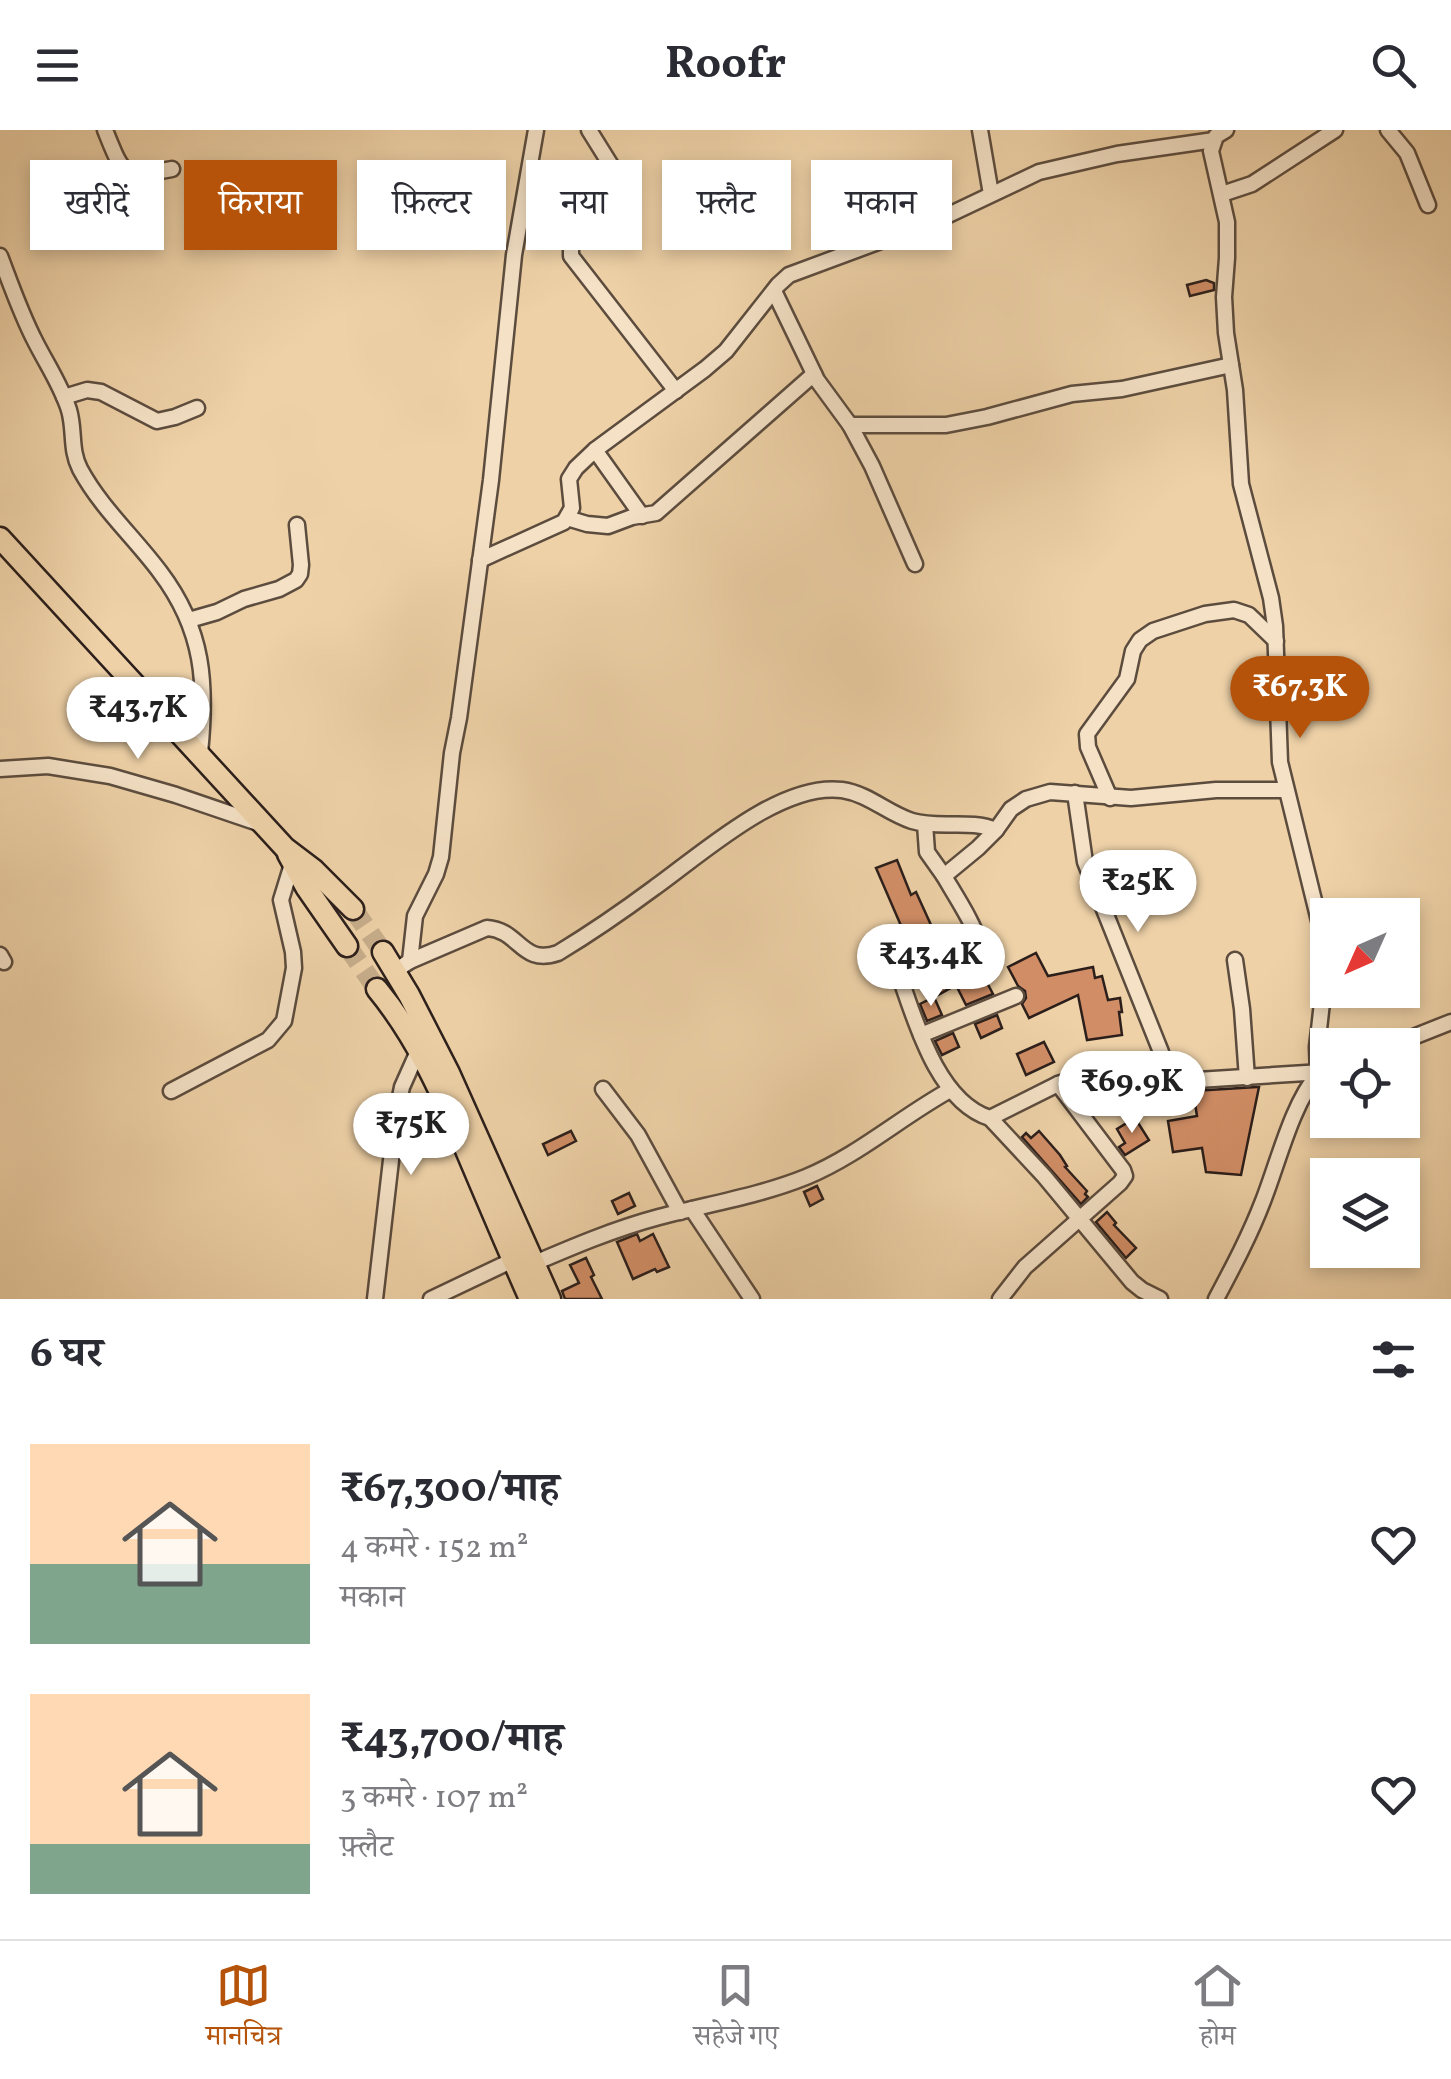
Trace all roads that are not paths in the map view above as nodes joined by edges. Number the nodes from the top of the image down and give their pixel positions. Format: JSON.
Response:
{"nodes":[{"id":1,"x":105,"y":130,"type":"edge"},
{"id":2,"x":536,"y":130,"type":"edge"},
{"id":3,"x":589,"y":130,"type":"edge"},
{"id":4,"x":980,"y":130,"type":"edge"},
{"id":5,"x":1335,"y":130,"type":"edge"},
{"id":6,"x":1388,"y":130,"type":"edge"},
{"id":7,"x":1220,"y":135,"type":"edge"},
{"id":8,"x":172,"y":169,"type":"dead end"},
{"id":9,"x":991,"y":194,"type":"junction"},
{"id":10,"x":1222,"y":194,"type":"junction"},
{"id":11,"x":1428,"y":205,"type":"dead end"},
{"id":12,"x":0,"y":256,"type":"edge"},
{"id":13,"x":774,"y":291,"type":"junction"},
{"id":14,"x":1231,"y":364,"type":"junction"},
{"id":15,"x":814,"y":374,"type":"junction"},
{"id":16,"x":676,"y":391,"type":"junction"},
{"id":17,"x":64,"y":397,"type":"junction"},
{"id":18,"x":197,"y":408,"type":"dead end"},
{"id":19,"x":850,"y":426,"type":"junction"},
{"id":20,"x":595,"y":450,"type":"junction"},
{"id":21,"x":642,"y":516,"type":"junction"},
{"id":22,"x":568,"y":518,"type":"junction"},
{"id":23,"x":297,"y":525,"type":"dead end"},
{"id":24,"x":0,"y":538,"type":"edge"},
{"id":25,"x":480,"y":560,"type":"junction"},
{"id":26,"x":914,"y":564,"type":"dead end"},
{"id":27,"x":189,"y":620,"type":"junction"},
{"id":28,"x":1276,"y":641,"type":"junction"},
{"id":29,"x":200,"y":754,"type":"junction"},
{"id":30,"x":0,"y":769,"type":"edge"},
{"id":31,"x":1285,"y":790,"type":"junction"},
{"id":32,"x":1075,"y":794,"type":"junction"},
{"id":33,"x":1110,"y":798,"type":"junction"},
{"id":34,"x":925,"y":824,"type":"junction"},
{"id":35,"x":266,"y":826,"type":"junction"},
{"id":36,"x":996,"y":830,"type":"junction"},
{"id":37,"x":291,"y":856,"type":"junction"},
{"id":38,"x":944,"y":876,"type":"junction"},
{"id":39,"x":353,"y":909,"type":"tunnel mouth"},
{"id":40,"x":347,"y":946,"type":"tunnel mouth"},
{"id":41,"x":383,"y":952,"type":"tunnel mouth"},
{"id":42,"x":1234,"y":960,"type":"dead end"},
{"id":43,"x":403,"y":966,"type":"junction"},
{"id":44,"x":377,"y":988,"type":"tunnel mouth"},
{"id":45,"x":1016,"y":996,"type":"dead end"},
{"id":46,"x":1451,"y":1022,"type":"edge"},
{"id":47,"x":1320,"y":1028,"type":"edge"},
{"id":48,"x":1420,"y":1034,"type":"edge"},
{"id":49,"x":921,"y":1035,"type":"junction"},
{"id":50,"x":419,"y":1049,"type":"junction"},
{"id":51,"x":1310,"y":1073,"type":"edge"},
{"id":52,"x":1247,"y":1078,"type":"junction"},
{"id":53,"x":1166,"y":1082,"type":"junction"},
{"id":54,"x":1310,"y":1083,"type":"edge"},
{"id":55,"x":1058,"y":1084,"type":"junction"},
{"id":56,"x":604,"y":1089,"type":"dead end"},
{"id":57,"x":950,"y":1090,"type":"junction"},
{"id":58,"x":171,"y":1091,"type":"dead end"},
{"id":59,"x":990,"y":1118,"type":"junction"},
{"id":60,"x":686,"y":1211,"type":"junction"},
{"id":61,"x":1079,"y":1218,"type":"junction"},
{"id":62,"x":521,"y":1264,"type":"junction"},
{"id":63,"x":375,"y":1299,"type":"edge"},
{"id":64,"x":431,"y":1299,"type":"edge"},
{"id":65,"x":530,"y":1299,"type":"edge"},
{"id":66,"x":550,"y":1299,"type":"edge"},
{"id":67,"x":752,"y":1299,"type":"edge"},
{"id":68,"x":1000,"y":1299,"type":"edge"},
{"id":69,"x":1160,"y":1299,"type":"edge"},
{"id":70,"x":1216,"y":1299,"type":"edge"}],
"edges":[{"from":1,"to":8,"type":"street"},
{"from":2,"to":25,"type":"street"},
{"from":3,"to":16,"type":"street"},
{"from":4,"to":9,"type":"street"},
{"from":5,"to":10,"type":"street"},
{"from":6,"to":11,"type":"street"},
{"from":7,"to":9,"type":"street"},
{"from":7,"to":10,"type":"street"},
{"from":9,"to":13,"type":"street"},
{"from":10,"to":14,"type":"street"},
{"from":12,"to":17,"type":"street"},
{"from":13,"to":15,"type":"street"},
{"from":13,"to":16,"type":"street"},
{"from":14,"to":19,"type":"street"},
{"from":14,"to":28,"type":"street"},
{"from":15,"to":19,"type":"street"},
{"from":15,"to":21,"type":"street"},
{"from":16,"to":20,"type":"street"},
{"from":17,"to":18,"type":"street"},
{"from":17,"to":27,"type":"street"},
{"from":19,"to":26,"type":"street"},
{"from":20,"to":21,"type":"street"},
{"from":20,"to":22,"type":"street"},
{"from":21,"to":22,"type":"street"},
{"from":22,"to":25,"type":"street"},
{"from":23,"to":27,"type":"street"},
{"from":24,"to":29,"type":"highway"},
{"from":25,"to":43,"type":"street"},
{"from":27,"to":29,"type":"street"},
{"from":28,"to":31,"type":"street"},
{"from":28,"to":33,"type":"street"},
{"from":29,"to":35,"type":"highway"},
{"from":30,"to":35,"type":"street"},
{"from":31,"to":33,"type":"street"},
{"from":31,"to":47,"type":"street"},
{"from":32,"to":33,"type":"street"},
{"from":32,"to":36,"type":"street"},
{"from":32,"to":53,"type":"street"},
{"from":34,"to":36,"type":"street"},
{"from":34,"to":38,"type":"street"},
{"from":34,"to":43,"type":"street"},
{"from":35,"to":37,"type":"highway"},
{"from":36,"to":38,"type":"street"},
{"from":37,"to":39,"type":"highway"},
{"from":37,"to":40,"type":"highway"},
{"from":37,"to":58,"type":"street"},
{"from":38,"to":49,"type":"street"},
{"from":41,"to":43,"type":"highway"},
{"from":42,"to":52,"type":"street"},
{"from":43,"to":62,"type":"highway"},
{"from":44,"to":50,"type":"highway"},
{"from":45,"to":49,"type":"street"},
{"from":46,"to":48,"type":"street"},
{"from":49,"to":57,"type":"street"},
{"from":50,"to":62,"type":"highway"},
{"from":50,"to":63,"type":"street"},
{"from":51,"to":52,"type":"street"},
{"from":52,"to":53,"type":"street"},
{"from":53,"to":55,"type":"street"},
{"from":54,"to":70,"type":"street"},
{"from":55,"to":59,"type":"street"},
{"from":55,"to":61,"type":"street"},
{"from":56,"to":60,"type":"street"},
{"from":57,"to":59,"type":"street"},
{"from":57,"to":60,"type":"street"},
{"from":59,"to":61,"type":"street"},
{"from":60,"to":62,"type":"street"},
{"from":60,"to":67,"type":"street"},
{"from":61,"to":68,"type":"street"},
{"from":61,"to":69,"type":"street"},
{"from":62,"to":64,"type":"street"},
{"from":62,"to":65,"type":"highway"},
{"from":62,"to":66,"type":"highway"}]}
